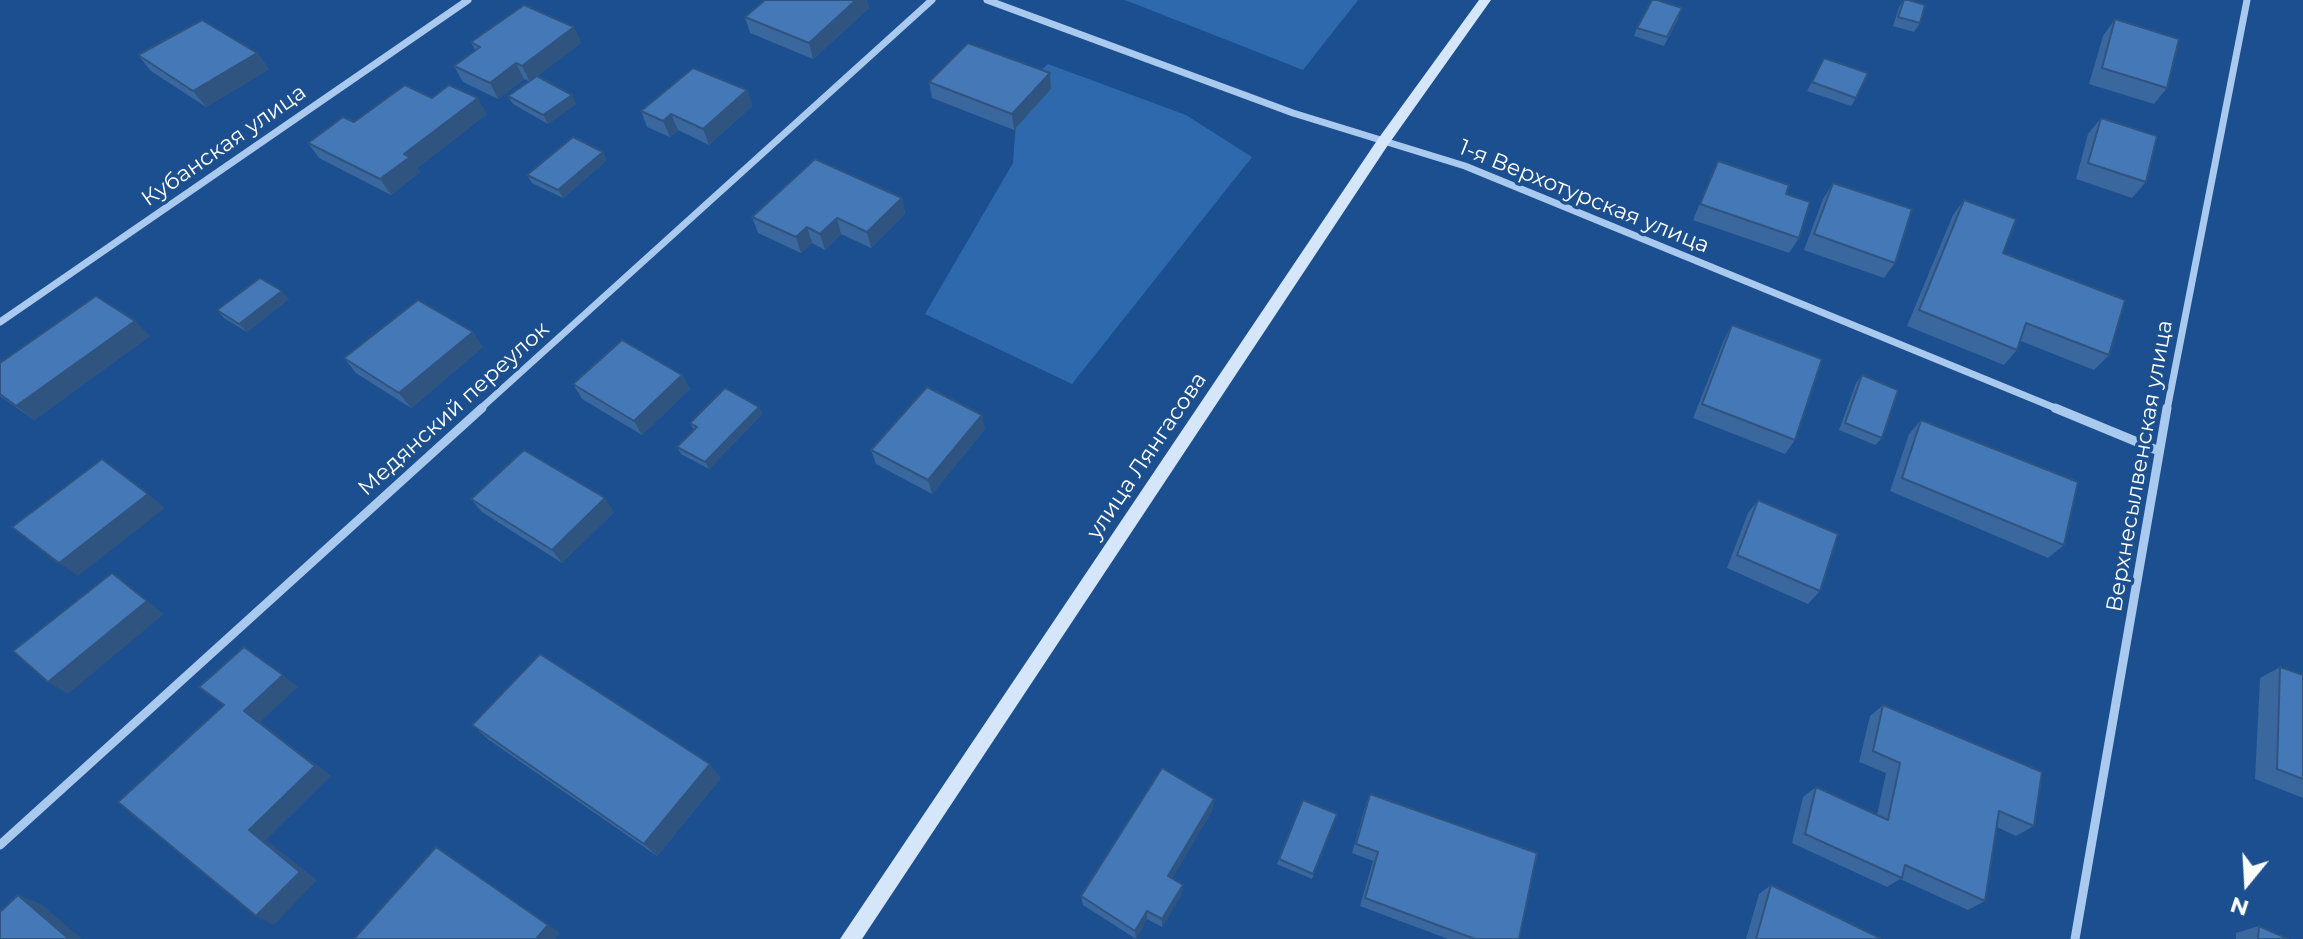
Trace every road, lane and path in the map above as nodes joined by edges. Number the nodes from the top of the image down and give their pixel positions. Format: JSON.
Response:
{"nodes":[{"id":1,"x":468,"y":0,"type":"edge"},
{"id":2,"x":932,"y":0,"type":"edge"},
{"id":3,"x":987,"y":0,"type":"edge"},
{"id":4,"x":1485,"y":0,"type":"edge"},
{"id":5,"x":2247,"y":0,"type":"edge"},
{"id":6,"x":1383,"y":142,"type":"junction"},
{"id":7,"x":0,"y":322,"type":"edge"},
{"id":8,"x":2159,"y":451,"type":"junction"},
{"id":9,"x":0,"y":845,"type":"edge"},
{"id":10,"x":850,"y":939,"type":"edge"},
{"id":11,"x":2075,"y":939,"type":"edge"}],
"edges":[{"from":1,"to":7,"type":"street","name":"Кубанская улица"},
{"from":2,"to":9,"type":"street","name":"Медянский переулок"},
{"from":3,"to":6,"type":"street","name":"1-я Верхотурская улица"},
{"from":4,"to":6,"type":"main road","name":"улица Лянгасова"},
{"from":5,"to":8,"type":"street","name":"Верхнесылвенская улица"},
{"from":6,"to":8,"type":"street","name":"1-я Верхотурская улица"},
{"from":6,"to":10,"type":"main road","name":"улица Лянгасова"},
{"from":8,"to":11,"type":"street","name":"Верхнесылвенская улица"}]}
